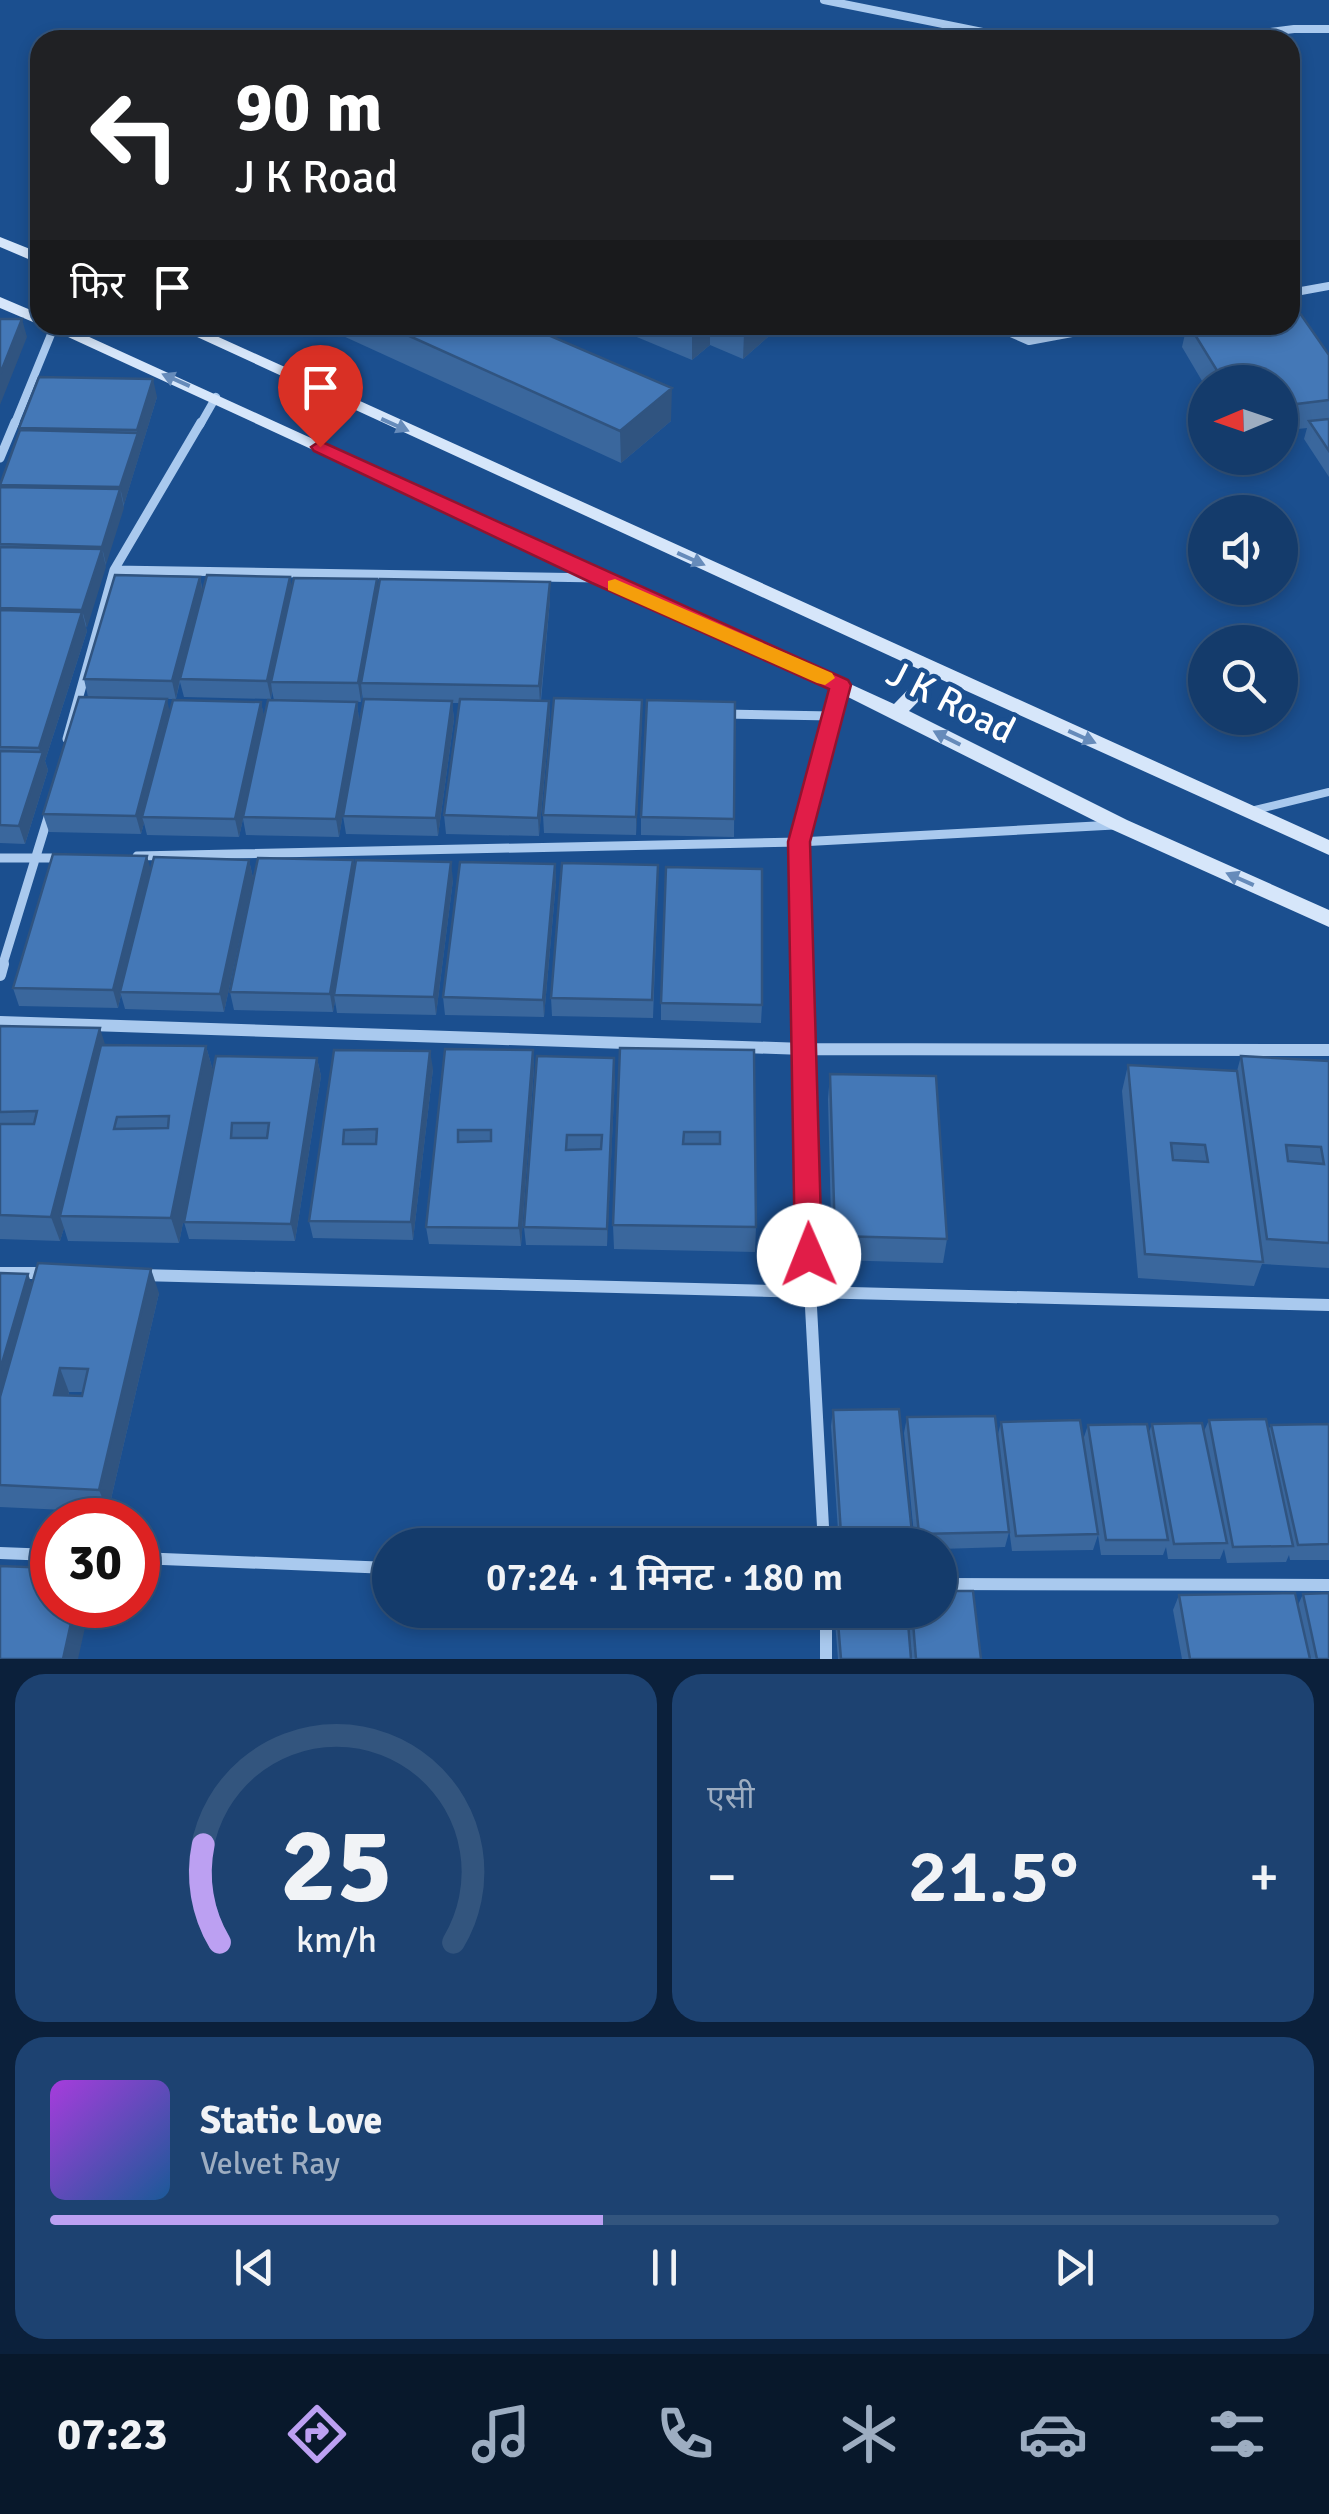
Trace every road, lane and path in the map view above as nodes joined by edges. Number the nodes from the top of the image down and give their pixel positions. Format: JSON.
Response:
{"nodes":[{"id":1,"x":824,"y":0,"type":"edge"},
{"id":2,"x":1329,"y":29,"type":"edge"},
{"id":3,"x":972,"y":30,"type":"edge"},
{"id":4,"x":1300,"y":32,"type":"edge"},
{"id":5,"x":0,"y":241,"type":"edge"},
{"id":6,"x":30,"y":255,"type":"edge"},
{"id":7,"x":1329,"y":286,"type":"edge"},
{"id":8,"x":1300,"y":291,"type":"edge"},
{"id":9,"x":0,"y":302,"type":"edge"},
{"id":10,"x":30,"y":316,"type":"edge"},
{"id":11,"x":44,"y":335,"type":"edge"},
{"id":12,"x":73,"y":335,"type":"edge"},
{"id":13,"x":202,"y":335,"type":"edge"},
{"id":14,"x":1015,"y":335,"type":"edge"},
{"id":15,"x":1061,"y":335,"type":"edge"},
{"id":16,"x":216,"y":398,"type":"junction"},
{"id":17,"x":0,"y":458,"type":"edge"},
{"id":18,"x":114,"y":570,"type":"junction"},
{"id":19,"x":600,"y":578,"type":"junction"},
{"id":20,"x":937,"y":671,"type":"junction"},
{"id":21,"x":841,"y":685,"type":"junction"},
{"id":22,"x":76,"y":703,"type":"junction"},
{"id":23,"x":96,"y":704,"type":"edge"},
{"id":24,"x":896,"y":713,"type":"junction"},
{"id":25,"x":714,"y":714,"type":"edge"},
{"id":26,"x":833,"y":716,"type":"junction"},
{"id":27,"x":66,"y":742,"type":"edge"},
{"id":28,"x":1329,"y":792,"type":"edge"},
{"id":29,"x":52,"y":800,"type":"edge"},
{"id":30,"x":1248,"y":812,"type":"junction"},
{"id":31,"x":1120,"y":825,"type":"junction"},
{"id":32,"x":799,"y":842,"type":"junction"},
{"id":33,"x":1329,"y":848,"type":"edge"},
{"id":34,"x":116,"y":857,"type":"edge"},
{"id":35,"x":0,"y":858,"type":"edge"},
{"id":36,"x":77,"y":858,"type":"edge"},
{"id":37,"x":38,"y":859,"type":"junction"},
{"id":38,"x":1329,"y":919,"type":"edge"},
{"id":39,"x":0,"y":976,"type":"edge"},
{"id":40,"x":0,"y":1022,"type":"edge"},
{"id":41,"x":804,"y":1049,"type":"junction"},
{"id":42,"x":1329,"y":1050,"type":"edge"},
{"id":43,"x":0,"y":1272,"type":"edge"},
{"id":44,"x":59,"y":1274,"type":"edge"},
{"id":45,"x":118,"y":1275,"type":"edge"},
{"id":46,"x":810,"y":1289,"type":"junction"},
{"id":47,"x":1329,"y":1305,"type":"edge"},
{"id":48,"x":823,"y":1528,"type":"edge"},
{"id":49,"x":0,"y":1554,"type":"edge"},
{"id":50,"x":30,"y":1555,"type":"edge"},
{"id":51,"x":160,"y":1559,"type":"edge"},
{"id":52,"x":372,"y":1567,"type":"edge"},
{"id":53,"x":957,"y":1584,"type":"edge"},
{"id":54,"x":1329,"y":1585,"type":"edge"},
{"id":55,"x":826,"y":1628,"type":"edge"},
{"id":56,"x":826,"y":1659,"type":"edge"}],
"edges":[{"from":1,"to":3,"type":"street"},
{"from":2,"to":4,"type":"street"},
{"from":5,"to":6,"type":"main road"},
{"from":7,"to":8,"type":"street"},
{"from":9,"to":10,"type":"main road","name":"J K Road"},
{"from":11,"to":17,"type":"street"},
{"from":16,"to":12,"type":"main road","name":"J K Road","one_way":true},
{"from":13,"to":20,"type":"main road","name":"J K Road","one_way":true},
{"from":14,"to":15,"type":"street"},
{"from":16,"to":18,"type":"street"},
{"from":16,"to":19,"type":"main road","name":"J K Road"},
{"from":18,"to":19,"type":"street"},
{"from":18,"to":22,"type":"street"},
{"from":19,"to":21,"type":"main road","name":"J K Road"},
{"from":20,"to":24,"type":"main road"},
{"from":20,"to":30,"type":"main road","name":"J K Road","one_way":true},
{"from":21,"to":24,"type":"main road","name":"J K Road"},
{"from":21,"to":26,"type":"street"},
{"from":22,"to":23,"type":"street"},
{"from":22,"to":27,"type":"street"},
{"from":31,"to":24,"type":"main road","name":"J K Road","one_way":true},
{"from":25,"to":26,"type":"street"},
{"from":26,"to":32,"type":"street"},
{"from":28,"to":30,"type":"lane"},
{"from":29,"to":37,"type":"street"},
{"from":30,"to":33,"type":"main road","name":"J K Road"},
{"from":31,"to":32,"type":"street"},
{"from":38,"to":31,"type":"main road","name":"J K Road","one_way":true},
{"from":32,"to":34,"type":"street"},
{"from":32,"to":41,"type":"street"},
{"from":35,"to":37,"type":"street"},
{"from":36,"to":37,"type":"street"},
{"from":37,"to":39,"type":"street"},
{"from":40,"to":41,"type":"street"},
{"from":41,"to":42,"type":"street"},
{"from":41,"to":46,"type":"street"},
{"from":43,"to":44,"type":"street"},
{"from":45,"to":46,"type":"street"},
{"from":46,"to":47,"type":"street"},
{"from":46,"to":48,"type":"street"},
{"from":49,"to":50,"type":"street"},
{"from":51,"to":52,"type":"street"},
{"from":53,"to":54,"type":"street"},
{"from":55,"to":56,"type":"street"}]}
